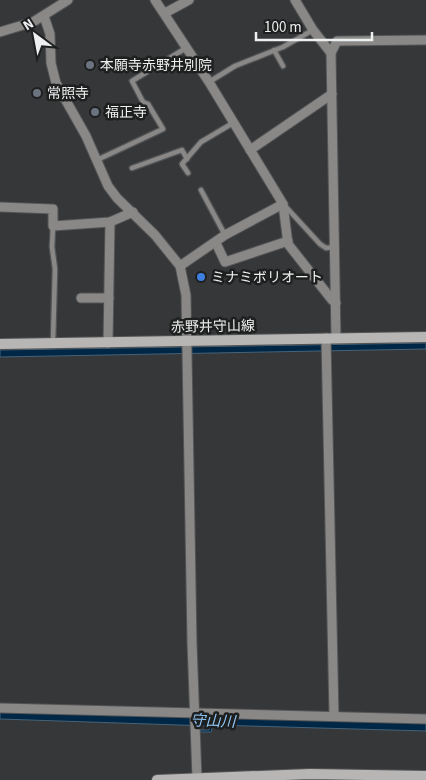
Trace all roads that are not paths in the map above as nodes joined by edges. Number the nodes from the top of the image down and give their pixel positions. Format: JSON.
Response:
{"nodes":[{"id":1,"x":68,"y":0,"type":"edge"},
{"id":2,"x":155,"y":0,"type":"edge"},
{"id":3,"x":189,"y":0,"type":"edge"},
{"id":4,"x":296,"y":0,"type":"edge"},
{"id":5,"x":165,"y":13,"type":"junction"},
{"id":6,"x":44,"y":16,"type":"junction"},
{"id":7,"x":313,"y":30,"type":"junction"},
{"id":8,"x":0,"y":32,"type":"edge"},
{"id":9,"x":426,"y":40,"type":"edge"},
{"id":10,"x":186,"y":48,"type":"junction"},
{"id":11,"x":274,"y":50,"type":"junction"},
{"id":12,"x":331,"y":52,"type":"junction"},
{"id":13,"x":283,"y":66,"type":"dead end"},
{"id":14,"x":209,"y":82,"type":"junction"},
{"id":15,"x":332,"y":94,"type":"junction"},
{"id":16,"x":233,"y":123,"type":"junction"},
{"id":17,"x":250,"y":150,"type":"junction"},
{"id":18,"x":187,"y":158,"type":"junction"},
{"id":19,"x":97,"y":160,"type":"junction"},
{"id":20,"x":132,"y":168,"type":"dead end"},
{"id":21,"x":188,"y":172,"type":"dead end"},
{"id":22,"x":201,"y":190,"type":"dead end"},
{"id":23,"x":283,"y":204,"type":"junction"},
{"id":24,"x":0,"y":207,"type":"edge"},
{"id":25,"x":133,"y":212,"type":"junction"},
{"id":26,"x":110,"y":222,"type":"junction"},
{"id":27,"x":53,"y":226,"type":"junction"},
{"id":28,"x":226,"y":235,"type":"junction"},
{"id":29,"x":288,"y":241,"type":"junction"},
{"id":30,"x":216,"y":242,"type":"junction"},
{"id":31,"x":335,"y":247,"type":"junction"},
{"id":32,"x":180,"y":266,"type":"junction"},
{"id":33,"x":81,"y":298,"type":"dead end"},
{"id":34,"x":109,"y":298,"type":"junction"},
{"id":35,"x":336,"y":303,"type":"junction"},
{"id":36,"x":426,"y":337,"type":"edge"},
{"id":37,"x":331,"y":338,"type":"junction"},
{"id":38,"x":188,"y":340,"type":"junction"},
{"id":39,"x":108,"y":342,"type":"junction"},
{"id":40,"x":52,"y":343,"type":"junction"},
{"id":41,"x":0,"y":344,"type":"edge"},
{"id":42,"x":0,"y":708,"type":"edge"},
{"id":43,"x":195,"y":713,"type":"junction"},
{"id":44,"x":334,"y":716,"type":"junction"},
{"id":45,"x":426,"y":719,"type":"edge"},
{"id":46,"x":426,"y":776,"type":"edge"},
{"id":47,"x":197,"y":778,"type":"junction"},
{"id":48,"x":157,"y":780,"type":"edge"}],
"edges":[{"from":1,"to":6,"type":"street"},
{"from":2,"to":5,"type":"street"},
{"from":3,"to":5,"type":"street"},
{"from":4,"to":7,"type":"street"},
{"from":5,"to":10,"type":"street"},
{"from":6,"to":8,"type":"street"},
{"from":6,"to":19,"type":"street"},
{"from":7,"to":11,"type":"lane"},
{"from":7,"to":12,"type":"street"},
{"from":9,"to":12,"type":"street"},
{"from":10,"to":14,"type":"street"},
{"from":10,"to":19,"type":"lane"},
{"from":11,"to":13,"type":"lane"},
{"from":11,"to":14,"type":"lane"},
{"from":12,"to":15,"type":"street"},
{"from":14,"to":16,"type":"street"},
{"from":15,"to":17,"type":"street"},
{"from":15,"to":31,"type":"street"},
{"from":16,"to":17,"type":"street"},
{"from":16,"to":18,"type":"lane"},
{"from":17,"to":23,"type":"street"},
{"from":18,"to":20,"type":"lane"},
{"from":18,"to":21,"type":"lane"},
{"from":19,"to":25,"type":"street"},
{"from":22,"to":28,"type":"lane"},
{"from":23,"to":28,"type":"street"},
{"from":23,"to":29,"type":"street"},
{"from":23,"to":31,"type":"lane"},
{"from":24,"to":27,"type":"street"},
{"from":25,"to":26,"type":"street"},
{"from":25,"to":32,"type":"street"},
{"from":26,"to":27,"type":"street"},
{"from":26,"to":34,"type":"street"},
{"from":27,"to":40,"type":"lane"},
{"from":28,"to":30,"type":"street"},
{"from":29,"to":30,"type":"street"},
{"from":29,"to":35,"type":"street"},
{"from":30,"to":32,"type":"street"},
{"from":31,"to":35,"type":"street"},
{"from":32,"to":38,"type":"street"},
{"from":33,"to":34,"type":"street"},
{"from":34,"to":39,"type":"street"},
{"from":35,"to":37,"type":"street"},
{"from":36,"to":37,"type":"main road","name":"赤野井守山線"},
{"from":37,"to":38,"type":"main road","name":"赤野井守山線"},
{"from":37,"to":44,"type":"street"},
{"from":38,"to":39,"type":"main road","name":"赤野井守山線"},
{"from":38,"to":43,"type":"street"},
{"from":39,"to":40,"type":"main road","name":"赤野井守山線"},
{"from":40,"to":41,"type":"main road","name":"赤野井守山線"},
{"from":42,"to":43,"type":"street"},
{"from":43,"to":44,"type":"street"},
{"from":43,"to":47,"type":"street"},
{"from":44,"to":45,"type":"street"},
{"from":46,"to":47,"type":"main road"},
{"from":47,"to":48,"type":"main road"}]}
